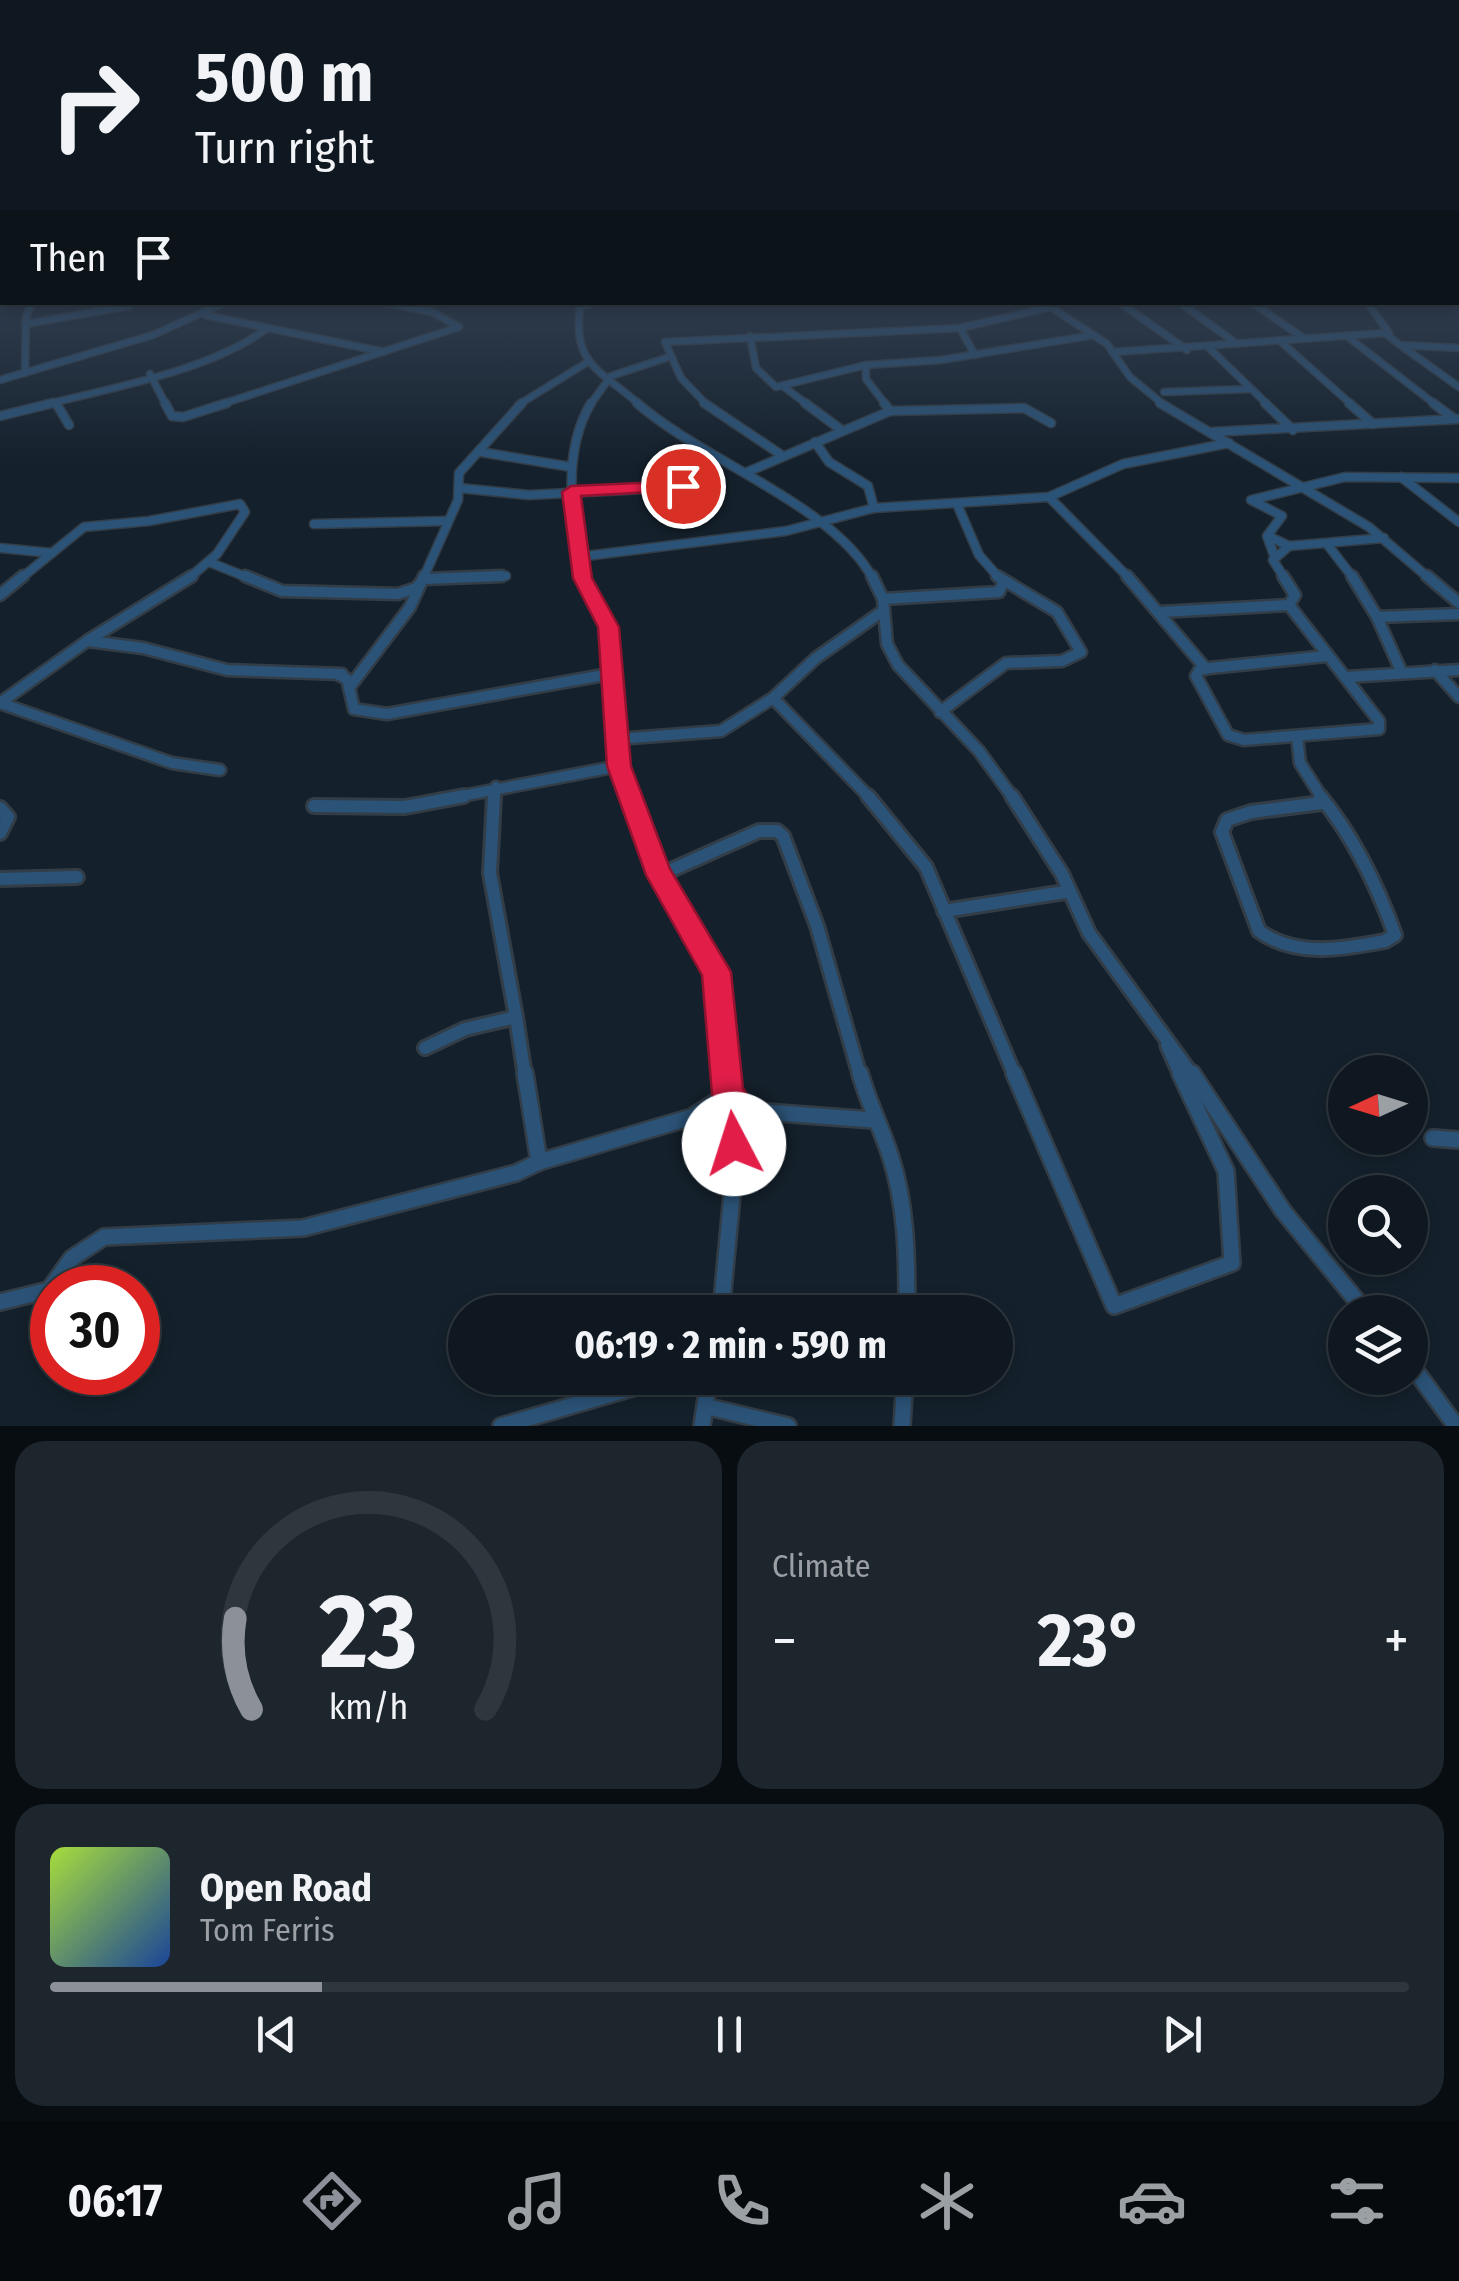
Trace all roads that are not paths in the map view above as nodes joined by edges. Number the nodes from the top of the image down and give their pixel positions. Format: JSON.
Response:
{"nodes":[{"id":1,"x":25,"y":334,"type":"edge"},
{"id":2,"x":147,"y":334,"type":"edge"},
{"id":3,"x":260,"y":334,"type":"edge"},
{"id":4,"x":290,"y":334,"type":"edge"},
{"id":5,"x":444,"y":334,"type":"edge"},
{"id":6,"x":578,"y":334,"type":"edge"},
{"id":7,"x":814,"y":334,"type":"edge"},
{"id":8,"x":963,"y":334,"type":"edge"},
{"id":9,"x":1164,"y":334,"type":"edge"},
{"id":10,"x":1222,"y":334,"type":"edge"},
{"id":11,"x":1296,"y":334,"type":"edge"},
{"id":12,"x":1390,"y":334,"type":"joint"},
{"id":13,"x":1094,"y":335,"type":"joint"},
{"id":14,"x":1345,"y":335,"type":"junction"},
{"id":15,"x":750,"y":336,"type":"junction"},
{"id":16,"x":1302,"y":338,"type":"junction"},
{"id":17,"x":1278,"y":340,"type":"junction"},
{"id":18,"x":1234,"y":342,"type":"junction"},
{"id":19,"x":1400,"y":344,"type":"junction"},
{"id":20,"x":1207,"y":346,"type":"junction"},
{"id":21,"x":1459,"y":348,"type":"edge"},
{"id":22,"x":1188,"y":350,"type":"junction"},
{"id":23,"x":387,"y":352,"type":"junction"},
{"id":24,"x":1114,"y":352,"type":"junction"},
{"id":25,"x":975,"y":355,"type":"junction"},
{"id":26,"x":666,"y":358,"type":"junction"},
{"id":27,"x":586,"y":363,"type":"junction"},
{"id":28,"x":866,"y":365,"type":"junction"},
{"id":29,"x":848,"y":368,"type":"junction"},
{"id":30,"x":25,"y":373,"type":"junction"},
{"id":31,"x":150,"y":374,"type":"junction"},
{"id":32,"x":611,"y":376,"type":"junction"},
{"id":33,"x":866,"y":379,"type":"junction"},
{"id":34,"x":0,"y":380,"type":"edge"},
{"id":35,"x":1457,"y":384,"type":"edge"},
{"id":36,"x":784,"y":387,"type":"junction"},
{"id":37,"x":1250,"y":389,"type":"junction"},
{"id":38,"x":1164,"y":392,"type":"dead end"},
{"id":39,"x":56,"y":402,"type":"junction"},
{"id":40,"x":890,"y":411,"type":"junction"},
{"id":41,"x":0,"y":416,"type":"edge"},
{"id":42,"x":1456,"y":419,"type":"edge"},
{"id":43,"x":1051,"y":423,"type":"dead end"},
{"id":44,"x":1373,"y":424,"type":"junction"},
{"id":45,"x":69,"y":426,"type":"dead end"},
{"id":46,"x":840,"y":429,"type":"junction"},
{"id":47,"x":1292,"y":430,"type":"junction"},
{"id":48,"x":1211,"y":432,"type":"junction"},
{"id":49,"x":815,"y":442,"type":"junction"},
{"id":50,"x":1228,"y":443,"type":"junction"},
{"id":51,"x":481,"y":452,"type":"junction"},
{"id":52,"x":780,"y":454,"type":"junction"},
{"id":53,"x":571,"y":467,"type":"junction"},
{"id":54,"x":745,"y":472,"type":"junction"},
{"id":55,"x":1399,"y":476,"type":"junction"},
{"id":56,"x":1458,"y":478,"type":"edge"},
{"id":57,"x":683,"y":486,"type":"dead end"},
{"id":58,"x":1300,"y":486,"type":"junction"},
{"id":59,"x":459,"y":488,"type":"junction"},
{"id":60,"x":571,"y":492,"type":"junction"},
{"id":61,"x":1049,"y":498,"type":"junction"},
{"id":62,"x":957,"y":504,"type":"junction"},
{"id":63,"x":874,"y":508,"type":"junction"},
{"id":64,"x":823,"y":519,"type":"junction"},
{"id":65,"x":446,"y":521,"type":"junction"},
{"id":66,"x":1459,"y":522,"type":"edge"},
{"id":67,"x":314,"y":524,"type":"dead end"},
{"id":68,"x":1268,"y":536,"type":"junction"},
{"id":69,"x":1384,"y":538,"type":"junction"},
{"id":70,"x":1327,"y":544,"type":"junction"},
{"id":71,"x":1289,"y":546,"type":"junction"},
{"id":72,"x":0,"y":548,"type":"edge"},
{"id":73,"x":53,"y":553,"type":"junction"},
{"id":74,"x":1274,"y":555,"type":"junction"},
{"id":75,"x":578,"y":557,"type":"junction"},
{"id":76,"x":209,"y":562,"type":"junction"},
{"id":77,"x":506,"y":576,"type":"dead end"},
{"id":78,"x":424,"y":579,"type":"junction"},
{"id":79,"x":1003,"y":583,"type":"junction"},
{"id":80,"x":0,"y":595,"type":"edge"},
{"id":81,"x":883,"y":599,"type":"junction"},
{"id":82,"x":1459,"y":603,"type":"edge"},
{"id":83,"x":1290,"y":605,"type":"junction"},
{"id":84,"x":1160,"y":612,"type":"junction"},
{"id":85,"x":880,"y":613,"type":"junction"},
{"id":86,"x":1459,"y":614,"type":"edge"},
{"id":87,"x":1377,"y":617,"type":"junction"},
{"id":88,"x":87,"y":641,"type":"junction"},
{"id":89,"x":1327,"y":656,"type":"junction"},
{"id":90,"x":363,"y":668,"type":"junction"},
{"id":91,"x":1206,"y":669,"type":"junction"},
{"id":92,"x":1436,"y":670,"type":"junction"},
{"id":93,"x":1459,"y":670,"type":"edge"},
{"id":94,"x":1401,"y":671,"type":"junction"},
{"id":95,"x":615,"y":673,"type":"junction"},
{"id":96,"x":337,"y":674,"type":"junction"},
{"id":97,"x":1346,"y":677,"type":"junction"},
{"id":98,"x":349,"y":688,"type":"junction"},
{"id":99,"x":1459,"y":697,"type":"edge"},
{"id":100,"x":773,"y":698,"type":"junction"},
{"id":101,"x":0,"y":703,"type":"edge"},
{"id":102,"x":940,"y":712,"type":"junction"},
{"id":103,"x":1297,"y":736,"type":"junction"},
{"id":104,"x":618,"y":739,"type":"junction"},
{"id":105,"x":619,"y":766,"type":"junction"},
{"id":106,"x":220,"y":770,"type":"dead end"},
{"id":107,"x":496,"y":788,"type":"junction"},
{"id":108,"x":1321,"y":803,"type":"junction"},
{"id":109,"x":314,"y":806,"type":"dead end"},
{"id":110,"x":0,"y":808,"type":"edge"},
{"id":111,"x":0,"y":834,"type":"edge"},
{"id":112,"x":660,"y":875,"type":"junction"},
{"id":113,"x":77,"y":877,"type":"dead end"},
{"id":114,"x":0,"y":879,"type":"edge"},
{"id":115,"x":1065,"y":892,"type":"junction"},
{"id":116,"x":944,"y":911,"type":"junction"},
{"id":117,"x":516,"y":1016,"type":"junction"},
{"id":118,"x":1160,"y":1026,"type":"junction"},
{"id":119,"x":425,"y":1048,"type":"dead end"},
{"id":120,"x":728,"y":1094,"type":"junction"},
{"id":121,"x":740,"y":1110,"type":"junction"},
{"id":122,"x":872,"y":1120,"type":"junction"},
{"id":123,"x":1432,"y":1138,"type":"dead end"},
{"id":124,"x":1459,"y":1140,"type":"edge"},
{"id":125,"x":539,"y":1162,"type":"junction"},
{"id":126,"x":722,"y":1295,"type":"edge"},
{"id":127,"x":906,"y":1295,"type":"edge"},
{"id":128,"x":1350,"y":1295,"type":"edge"},
{"id":129,"x":0,"y":1302,"type":"edge"},
{"id":130,"x":1428,"y":1387,"type":"edge"},
{"id":131,"x":608,"y":1395,"type":"edge"},
{"id":132,"x":707,"y":1395,"type":"edge"},
{"id":133,"x":904,"y":1395,"type":"edge"},
{"id":134,"x":705,"y":1406,"type":"junction"},
{"id":135,"x":501,"y":1426,"type":"edge"},
{"id":136,"x":702,"y":1426,"type":"edge"},
{"id":137,"x":788,"y":1426,"type":"edge"},
{"id":138,"x":902,"y":1426,"type":"edge"},
{"id":139,"x":1456,"y":1426,"type":"edge"}],
"edges":[{"from":1,"to":30,"type":"street"},
{"from":2,"to":30,"type":"street"},
{"from":3,"to":31,"type":"street"},
{"from":4,"to":23,"type":"street"},
{"from":5,"to":23,"type":"street"},
{"from":6,"to":27,"type":"street"},
{"from":7,"to":15,"type":"street"},
{"from":8,"to":25,"type":"street"},
{"from":9,"to":22,"type":"street"},
{"from":10,"to":18,"type":"street"},
{"from":11,"to":16,"type":"street"},
{"from":12,"to":14,"type":"street"},
{"from":12,"to":19,"type":"street"},
{"from":13,"to":24,"type":"street"},
{"from":13,"to":25,"type":"street"},
{"from":14,"to":16,"type":"street"},
{"from":14,"to":42,"type":"street"},
{"from":15,"to":26,"type":"street"},
{"from":15,"to":36,"type":"street"},
{"from":16,"to":17,"type":"street"},
{"from":17,"to":18,"type":"street"},
{"from":17,"to":44,"type":"street"},
{"from":18,"to":20,"type":"street"},
{"from":19,"to":21,"type":"street"},
{"from":19,"to":35,"type":"street"},
{"from":20,"to":22,"type":"street"},
{"from":20,"to":37,"type":"street"},
{"from":22,"to":24,"type":"street"},
{"from":23,"to":31,"type":"street"},
{"from":24,"to":48,"type":"street"},
{"from":25,"to":28,"type":"street"},
{"from":26,"to":32,"type":"street"},
{"from":26,"to":52,"type":"street"},
{"from":27,"to":32,"type":"street"},
{"from":27,"to":51,"type":"street"},
{"from":28,"to":29,"type":"street"},
{"from":28,"to":33,"type":"street"},
{"from":29,"to":33,"type":"street"},
{"from":29,"to":36,"type":"street"},
{"from":30,"to":34,"type":"street"},
{"from":31,"to":39,"type":"street"},
{"from":32,"to":53,"type":"street"},
{"from":32,"to":54,"type":"street"},
{"from":33,"to":40,"type":"street"},
{"from":36,"to":46,"type":"street"},
{"from":37,"to":38,"type":"street"},
{"from":37,"to":47,"type":"street"},
{"from":39,"to":41,"type":"street"},
{"from":39,"to":45,"type":"street"},
{"from":40,"to":43,"type":"street"},
{"from":40,"to":46,"type":"street"},
{"from":42,"to":44,"type":"street"},
{"from":44,"to":47,"type":"street"},
{"from":46,"to":49,"type":"street"},
{"from":47,"to":48,"type":"street"},
{"from":48,"to":50,"type":"street"},
{"from":49,"to":52,"type":"street"},
{"from":49,"to":63,"type":"street"},
{"from":50,"to":58,"type":"street"},
{"from":50,"to":61,"type":"street"},
{"from":51,"to":53,"type":"street"},
{"from":51,"to":59,"type":"street"},
{"from":52,"to":54,"type":"street"},
{"from":53,"to":60,"type":"street"},
{"from":54,"to":64,"type":"street"},
{"from":55,"to":56,"type":"street"},
{"from":55,"to":58,"type":"street"},
{"from":55,"to":66,"type":"street"},
{"from":57,"to":60,"type":"street"},
{"from":58,"to":68,"type":"street"},
{"from":58,"to":69,"type":"street"},
{"from":59,"to":60,"type":"street"},
{"from":59,"to":65,"type":"street"},
{"from":60,"to":75,"type":"street"},
{"from":61,"to":62,"type":"street"},
{"from":61,"to":84,"type":"street"},
{"from":62,"to":63,"type":"street"},
{"from":62,"to":79,"type":"street"},
{"from":63,"to":64,"type":"street"},
{"from":64,"to":75,"type":"street"},
{"from":64,"to":81,"type":"street"},
{"from":65,"to":67,"type":"street"},
{"from":65,"to":78,"type":"street"},
{"from":68,"to":71,"type":"street"},
{"from":68,"to":74,"type":"street"},
{"from":69,"to":70,"type":"street"},
{"from":69,"to":82,"type":"street"},
{"from":70,"to":71,"type":"street"},
{"from":70,"to":87,"type":"street"},
{"from":71,"to":74,"type":"street"},
{"from":72,"to":73,"type":"street"},
{"from":73,"to":76,"type":"street"},
{"from":73,"to":80,"type":"street"},
{"from":74,"to":83,"type":"street"},
{"from":75,"to":95,"type":"street"},
{"from":76,"to":78,"type":"street"},
{"from":76,"to":88,"type":"street"},
{"from":77,"to":78,"type":"street"},
{"from":78,"to":90,"type":"street"},
{"from":79,"to":81,"type":"street"},
{"from":79,"to":102,"type":"street"},
{"from":81,"to":85,"type":"street"},
{"from":83,"to":84,"type":"street"},
{"from":83,"to":89,"type":"street"},
{"from":84,"to":91,"type":"street"},
{"from":85,"to":100,"type":"street"},
{"from":85,"to":102,"type":"street"},
{"from":86,"to":87,"type":"street"},
{"from":87,"to":94,"type":"street"},
{"from":88,"to":96,"type":"street"},
{"from":88,"to":101,"type":"street"},
{"from":89,"to":91,"type":"street"},
{"from":89,"to":97,"type":"street"},
{"from":90,"to":96,"type":"street"},
{"from":90,"to":98,"type":"street"},
{"from":91,"to":103,"type":"street"},
{"from":92,"to":93,"type":"street"},
{"from":92,"to":94,"type":"street"},
{"from":92,"to":99,"type":"street"},
{"from":94,"to":97,"type":"street"},
{"from":95,"to":98,"type":"street"},
{"from":95,"to":104,"type":"street"},
{"from":96,"to":98,"type":"street"},
{"from":97,"to":103,"type":"street"},
{"from":100,"to":104,"type":"street"},
{"from":100,"to":116,"type":"street"},
{"from":101,"to":106,"type":"street"},
{"from":102,"to":115,"type":"street"},
{"from":103,"to":108,"type":"street"},
{"from":104,"to":105,"type":"street"},
{"from":105,"to":107,"type":"street"},
{"from":105,"to":112,"type":"street"},
{"from":107,"to":109,"type":"street"},
{"from":107,"to":117,"type":"street"},
{"from":108,"to":108,"type":"street"},
{"from":110,"to":111,"type":"street"},
{"from":112,"to":120,"type":"street"},
{"from":112,"to":122,"type":"street"},
{"from":113,"to":114,"type":"street"},
{"from":115,"to":116,"type":"street"},
{"from":115,"to":118,"type":"street"},
{"from":116,"to":118,"type":"street"},
{"from":117,"to":119,"type":"street"},
{"from":117,"to":125,"type":"street"},
{"from":118,"to":128,"type":"street"},
{"from":120,"to":121,"type":"street"},
{"from":120,"to":125,"type":"street"},
{"from":121,"to":122,"type":"street"},
{"from":121,"to":126,"type":"street"},
{"from":122,"to":127,"type":"street"},
{"from":123,"to":124,"type":"street"},
{"from":125,"to":129,"type":"street"},
{"from":130,"to":139,"type":"street"},
{"from":131,"to":135,"type":"street"},
{"from":132,"to":134,"type":"street"},
{"from":133,"to":138,"type":"street"},
{"from":134,"to":136,"type":"street"},
{"from":134,"to":137,"type":"street"}]}
